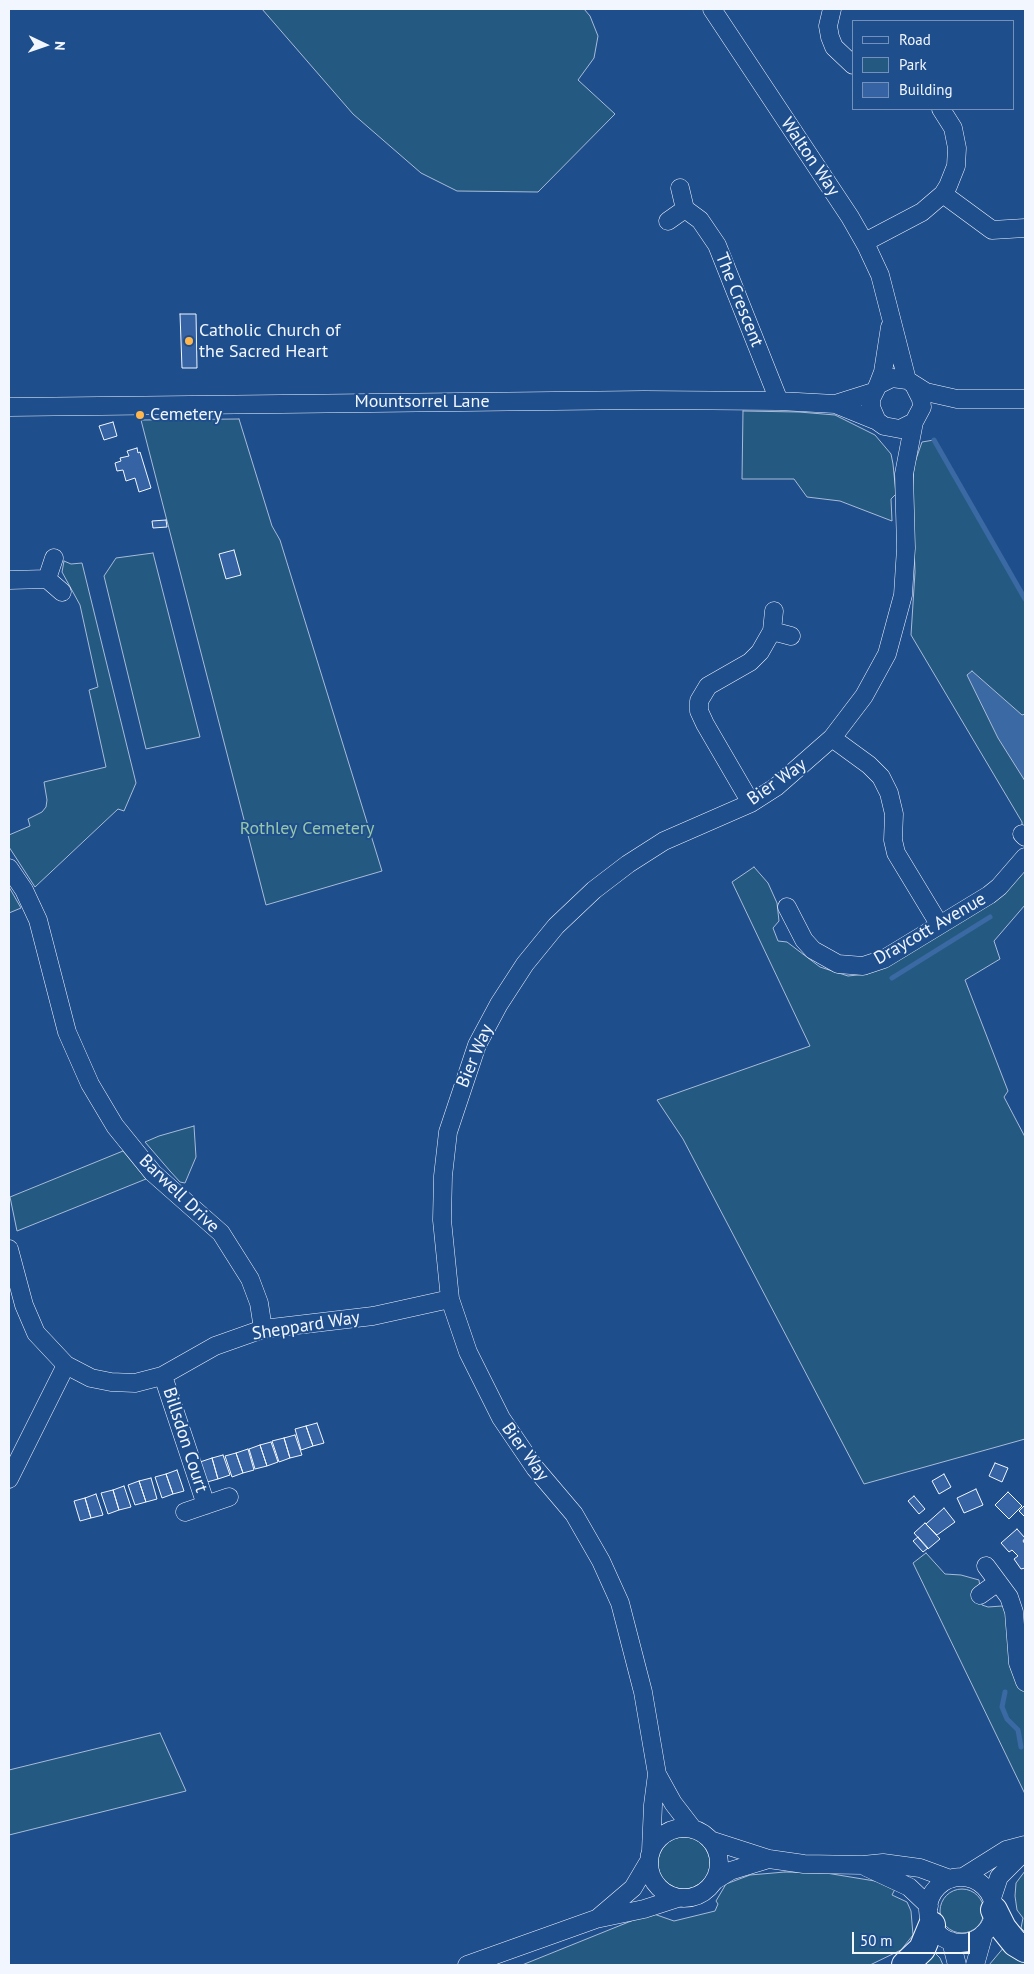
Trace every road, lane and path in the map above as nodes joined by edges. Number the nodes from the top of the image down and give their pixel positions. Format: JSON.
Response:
{"nodes":[{"id":1,"x":712,"y":9,"type":"edge"},
{"id":2,"x":832,"y":9,"type":"edge"},
{"id":3,"x":852,"y":64,"type":"edge"},
{"id":4,"x":942,"y":110,"type":"edge"},
{"id":5,"x":680,"y":188,"type":"dead end"},
{"id":6,"x":943,"y":194,"type":"junction"},
{"id":7,"x":685,"y":209,"type":"junction"},
{"id":8,"x":668,"y":221,"type":"dead end"},
{"id":9,"x":1025,"y":228,"type":"edge"},
{"id":10,"x":865,"y":242,"type":"junction"},
{"id":11,"x":891,"y":314,"type":"junction"},
{"id":12,"x":910,"y":383,"type":"junction"},
{"id":13,"x":876,"y":389,"type":"junction"},
{"id":14,"x":1025,"y":399,"type":"edge"},
{"id":15,"x":957,"y":400,"type":"junction"},
{"id":16,"x":779,"y":401,"type":"junction"},
{"id":17,"x":835,"y":404,"type":"junction"},
{"id":18,"x":9,"y":407,"type":"edge"},
{"id":19,"x":917,"y":418,"type":"junction"},
{"id":20,"x":881,"y":424,"type":"junction"},
{"id":21,"x":904,"y":474,"type":"junction"},
{"id":22,"x":54,"y":558,"type":"dead end"},
{"id":23,"x":46,"y":579,"type":"junction"},
{"id":24,"x":9,"y":580,"type":"edge"},
{"id":25,"x":62,"y":592,"type":"dead end"},
{"id":26,"x":774,"y":611,"type":"dead end"},
{"id":27,"x":772,"y":632,"type":"junction"},
{"id":28,"x":791,"y":636,"type":"dead end"},
{"id":29,"x":832,"y":738,"type":"junction"},
{"id":30,"x":751,"y":803,"type":"junction"},
{"id":31,"x":1025,"y":857,"type":"edge"},
{"id":32,"x":9,"y":868,"type":"edge"},
{"id":33,"x":787,"y":907,"type":"dead end"},
{"id":34,"x":939,"y":924,"type":"junction"},
{"id":35,"x":9,"y":1249,"type":"edge"},
{"id":36,"x":450,"y":1299,"type":"junction"},
{"id":37,"x":263,"y":1329,"type":"junction"},
{"id":38,"x":66,"y":1365,"type":"junction"},
{"id":39,"x":163,"y":1376,"type":"junction"},
{"id":40,"x":9,"y":1478,"type":"edge"},
{"id":41,"x":229,"y":1497,"type":"dead end"},
{"id":42,"x":206,"y":1505,"type":"junction"},
{"id":43,"x":185,"y":1512,"type":"dead end"},
{"id":44,"x":986,"y":1566,"type":"dead end"},
{"id":45,"x":998,"y":1582,"type":"junction"},
{"id":46,"x":980,"y":1595,"type":"dead end"},
{"id":47,"x":1025,"y":1682,"type":"edge"},
{"id":48,"x":657,"y":1774,"type":"junction"},
{"id":49,"x":693,"y":1829,"type":"junction"},
{"id":50,"x":710,"y":1840,"type":"junction"},
{"id":51,"x":1025,"y":1845,"type":"edge"},
{"id":52,"x":1025,"y":1851,"type":"edge"},
{"id":53,"x":650,"y":1856,"type":"junction"},
{"id":54,"x":769,"y":1859,"type":"junction"},
{"id":55,"x":863,"y":1865,"type":"junction"},
{"id":56,"x":956,"y":1878,"type":"junction"},
{"id":57,"x":714,"y":1881,"type":"junction"},
{"id":58,"x":678,"y":1898,"type":"junction"},
{"id":59,"x":993,"y":1904,"type":"junction"},
{"id":60,"x":596,"y":1919,"type":"junction"},
{"id":61,"x":937,"y":1924,"type":"junction"},
{"id":62,"x":984,"y":1934,"type":"junction"},
{"id":63,"x":1025,"y":1949,"type":"edge"},
{"id":64,"x":467,"y":1965,"type":"edge"},
{"id":65,"x":906,"y":1965,"type":"edge"},
{"id":66,"x":957,"y":1965,"type":"edge"},
{"id":67,"x":975,"y":1965,"type":"edge"}],
"edges":[{"from":1,"to":10,"type":"street","name":"Walton Way"},
{"from":2,"to":3,"type":"street"},
{"from":4,"to":6,"type":"street"},
{"from":5,"to":7,"type":"street"},
{"from":6,"to":9,"type":"street"},
{"from":6,"to":10,"type":"street"},
{"from":7,"to":8,"type":"street"},
{"from":7,"to":16,"type":"street","name":"The Crescent"},
{"from":10,"to":11,"type":"street","name":"Walton Way"},
{"from":11,"to":12,"type":"street","name":"Walton Way"},
{"from":11,"to":13,"type":"street","name":"Walton Way"},
{"from":12,"to":13,"type":"street"},
{"from":12,"to":15,"type":"street"},
{"from":12,"to":19,"type":"street"},
{"from":13,"to":17,"type":"street","name":"Mountsorrel Lane"},
{"from":13,"to":20,"type":"street"},
{"from":14,"to":15,"type":"street"},
{"from":15,"to":19,"type":"street"},
{"from":16,"to":17,"type":"street","name":"Mountsorrel Lane"},
{"from":16,"to":18,"type":"street","name":"Mountsorrel Lane"},
{"from":17,"to":20,"type":"street","name":"Mountsorrel Lane"},
{"from":19,"to":20,"type":"street"},
{"from":19,"to":21,"type":"street","name":"Bier Way"},
{"from":20,"to":21,"type":"street","name":"Bier Way"},
{"from":21,"to":29,"type":"street","name":"Bier Way"},
{"from":22,"to":23,"type":"street"},
{"from":23,"to":24,"type":"street"},
{"from":23,"to":25,"type":"street"},
{"from":26,"to":27,"type":"street"},
{"from":27,"to":28,"type":"street"},
{"from":27,"to":30,"type":"street"},
{"from":29,"to":30,"type":"street","name":"Bier Way"},
{"from":29,"to":34,"type":"street"},
{"from":30,"to":36,"type":"street","name":"Bier Way"},
{"from":31,"to":34,"type":"street","name":"Draycott Avenue"},
{"from":32,"to":37,"type":"street","name":"Barwell Drive"},
{"from":33,"to":34,"type":"street","name":"Draycott Avenue"},
{"from":35,"to":38,"type":"street","name":"Sheppard Way"},
{"from":36,"to":37,"type":"street","name":"Sheppard Way"},
{"from":36,"to":48,"type":"street","name":"Bier Way"},
{"from":37,"to":39,"type":"street","name":"Sheppard Way"},
{"from":38,"to":39,"type":"street","name":"Sheppard Way"},
{"from":38,"to":40,"type":"street"},
{"from":39,"to":42,"type":"street","name":"Billsdon Court"},
{"from":41,"to":42,"type":"street","name":"Billsdon Court"},
{"from":42,"to":43,"type":"street","name":"Billsdon Court"},
{"from":44,"to":45,"type":"street"},
{"from":45,"to":46,"type":"street"},
{"from":45,"to":47,"type":"street"},
{"from":48,"to":49,"type":"street","name":"Bier Way"},
{"from":48,"to":53,"type":"street","name":"Bier Way"},
{"from":49,"to":50,"type":"street"},
{"from":49,"to":53,"type":"street"},
{"from":50,"to":54,"type":"street"},
{"from":50,"to":57,"type":"street"},
{"from":51,"to":56,"type":"street"},
{"from":52,"to":59,"type":"street"},
{"from":53,"to":58,"type":"street"},
{"from":53,"to":60,"type":"street"},
{"from":54,"to":55,"type":"street"},
{"from":54,"to":57,"type":"street"},
{"from":55,"to":56,"type":"street"},
{"from":55,"to":61,"type":"street"},
{"from":56,"to":59,"type":"street"},
{"from":56,"to":61,"type":"street"},
{"from":57,"to":58,"type":"street"},
{"from":58,"to":60,"type":"street"},
{"from":59,"to":62,"type":"street"},
{"from":59,"to":63,"type":"highway"},
{"from":60,"to":64,"type":"street"},
{"from":61,"to":62,"type":"street"},
{"from":61,"to":65,"type":"highway"},
{"from":61,"to":66,"type":"street"},
{"from":62,"to":67,"type":"street"}]}
